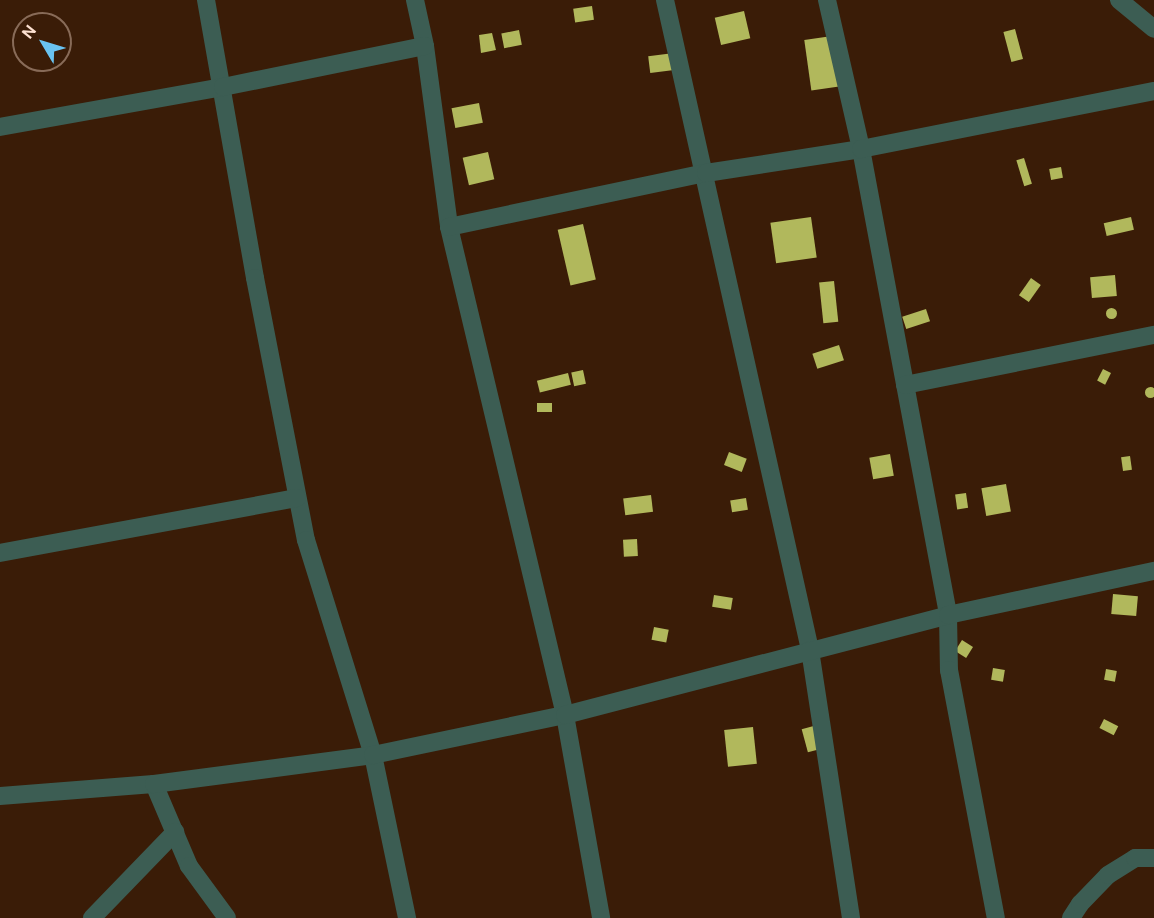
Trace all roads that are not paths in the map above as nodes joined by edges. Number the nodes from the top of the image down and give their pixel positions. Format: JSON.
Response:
{"nodes":[{"id":1,"x":206,"y":0,"type":"edge"},
{"id":2,"x":415,"y":0,"type":"edge"},
{"id":3,"x":665,"y":0,"type":"edge"},
{"id":4,"x":827,"y":0,"type":"edge"},
{"id":5,"x":1119,"y":0,"type":"edge"},
{"id":6,"x":1154,"y":28,"type":"edge"},
{"id":7,"x":425,"y":46,"type":"junction"},
{"id":8,"x":223,"y":87,"type":"junction"},
{"id":9,"x":1154,"y":91,"type":"edge"},
{"id":10,"x":0,"y":127,"type":"edge"},
{"id":11,"x":861,"y":149,"type":"junction"},
{"id":12,"x":706,"y":173,"type":"junction"},
{"id":13,"x":449,"y":227,"type":"junction"},
{"id":14,"x":1154,"y":334,"type":"edge"},
{"id":15,"x":905,"y":385,"type":"junction"},
{"id":16,"x":297,"y":498,"type":"junction"},
{"id":17,"x":0,"y":553,"type":"edge"},
{"id":18,"x":1154,"y":571,"type":"edge"},
{"id":19,"x":948,"y":615,"type":"junction"},
{"id":20,"x":810,"y":650,"type":"junction"},
{"id":21,"x":565,"y":715,"type":"junction"},
{"id":22,"x":373,"y":755,"type":"junction"},
{"id":23,"x":154,"y":784,"type":"junction"},
{"id":24,"x":0,"y":796,"type":"edge"},
{"id":25,"x":175,"y":832,"type":"junction"},
{"id":26,"x":1154,"y":858,"type":"edge"},
{"id":27,"x":92,"y":918,"type":"edge"},
{"id":28,"x":227,"y":918,"type":"edge"},
{"id":29,"x":407,"y":918,"type":"edge"},
{"id":30,"x":601,"y":918,"type":"edge"},
{"id":31,"x":851,"y":918,"type":"edge"},
{"id":32,"x":996,"y":918,"type":"edge"},
{"id":33,"x":1071,"y":918,"type":"edge"}],
"edges":[{"from":1,"to":8,"type":"street"},
{"from":2,"to":7,"type":"street"},
{"from":3,"to":12,"type":"street"},
{"from":4,"to":11,"type":"street"},
{"from":5,"to":6,"type":"street"},
{"from":7,"to":8,"type":"street"},
{"from":7,"to":13,"type":"street"},
{"from":8,"to":10,"type":"street"},
{"from":8,"to":16,"type":"street"},
{"from":9,"to":11,"type":"street"},
{"from":11,"to":12,"type":"street"},
{"from":11,"to":15,"type":"street"},
{"from":12,"to":13,"type":"street"},
{"from":12,"to":20,"type":"street"},
{"from":13,"to":21,"type":"street"},
{"from":14,"to":15,"type":"street"},
{"from":15,"to":19,"type":"street"},
{"from":16,"to":17,"type":"street"},
{"from":16,"to":22,"type":"street"},
{"from":18,"to":19,"type":"street"},
{"from":19,"to":20,"type":"street"},
{"from":19,"to":32,"type":"street"},
{"from":20,"to":21,"type":"street"},
{"from":20,"to":31,"type":"street"},
{"from":21,"to":22,"type":"street"},
{"from":21,"to":30,"type":"street"},
{"from":22,"to":23,"type":"street"},
{"from":22,"to":29,"type":"street"},
{"from":23,"to":24,"type":"street"},
{"from":23,"to":25,"type":"street"},
{"from":25,"to":27,"type":"street"},
{"from":25,"to":28,"type":"street"},
{"from":26,"to":33,"type":"street"}]}
